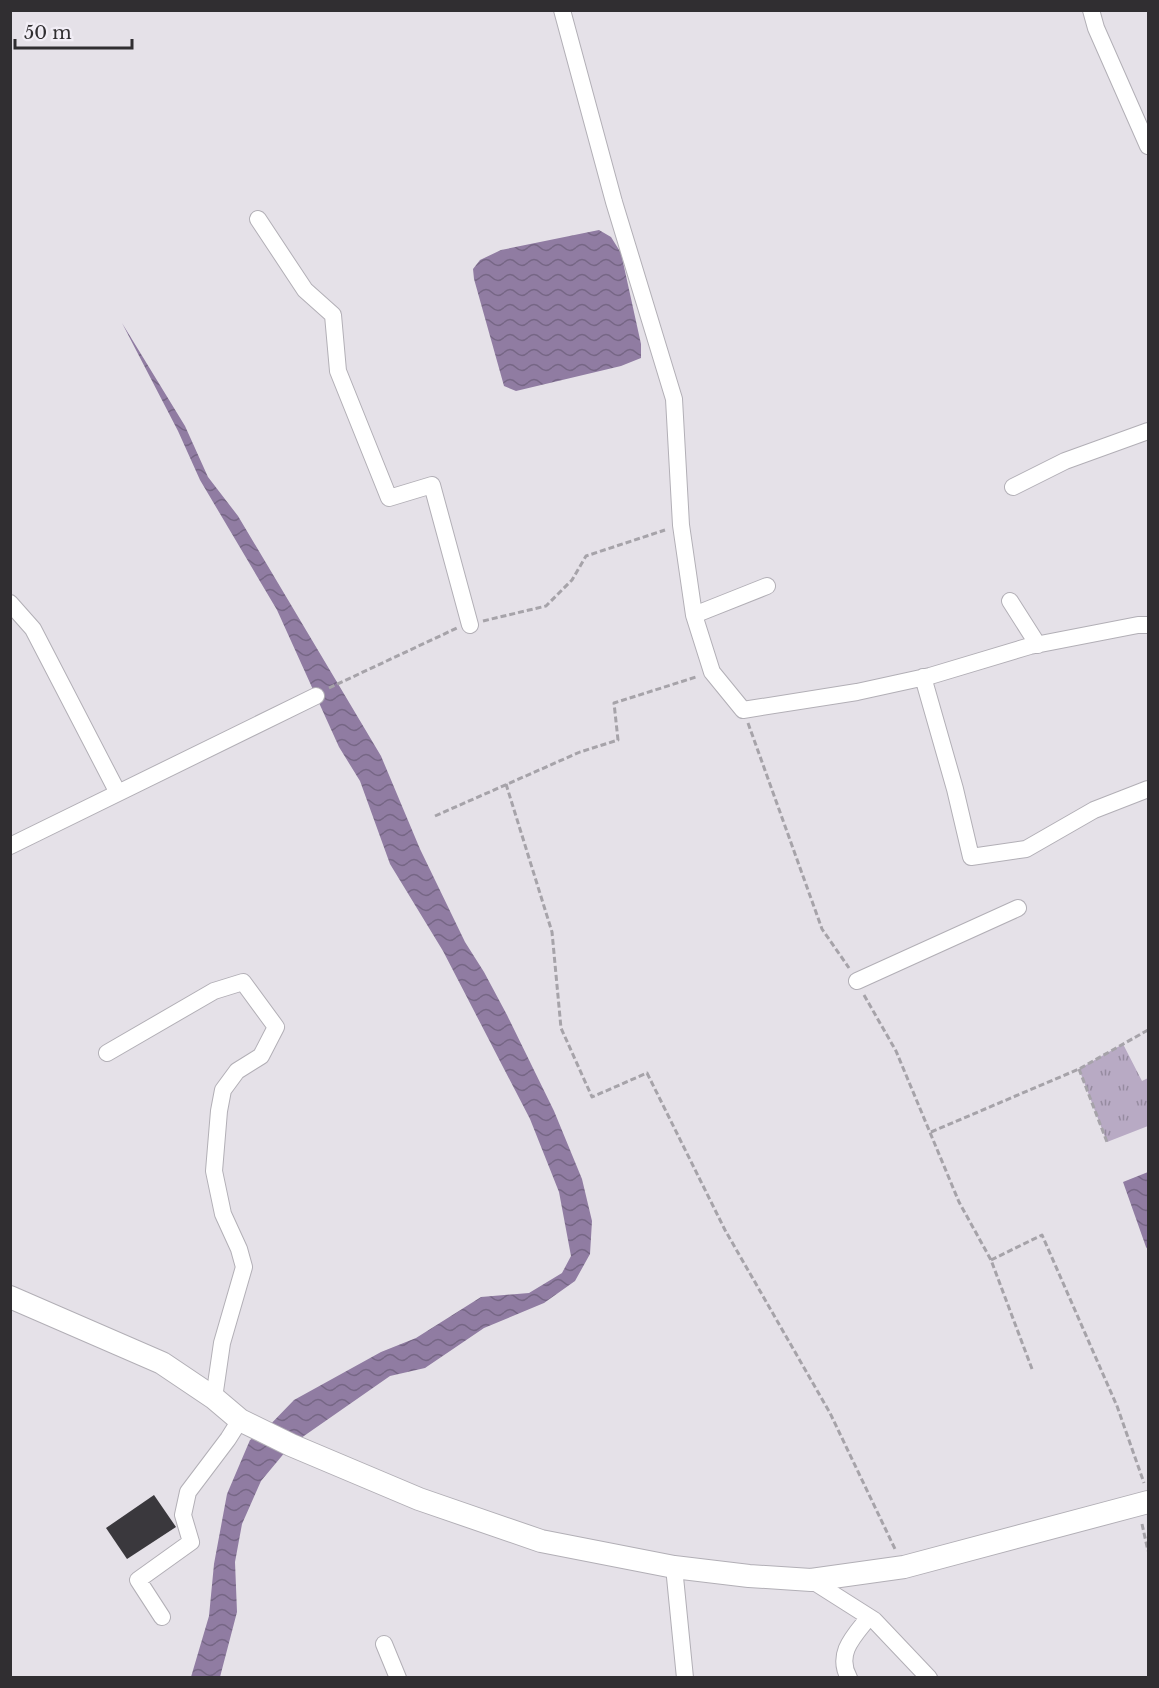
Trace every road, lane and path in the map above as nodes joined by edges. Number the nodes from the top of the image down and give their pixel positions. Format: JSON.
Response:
{"nodes":[{"id":1,"x":562,"y":10,"type":"edge"},
{"id":2,"x":1091,"y":10,"type":"edge"},
{"id":3,"x":1149,"y":146,"type":"edge"},
{"id":4,"x":258,"y":219,"type":"dead end"},
{"id":5,"x":1149,"y":430,"type":"edge"},
{"id":6,"x":1013,"y":487,"type":"dead end"},
{"id":7,"x":681,"y":525,"type":"junction"},
{"id":8,"x":586,"y":556,"type":"dead end"},
{"id":9,"x":767,"y":586,"type":"dead end"},
{"id":10,"x":1010,"y":601,"type":"dead end"},
{"id":11,"x":10,"y":603,"type":"edge"},
{"id":12,"x":693,"y":615,"type":"junction"},
{"id":13,"x":470,"y":625,"type":"dead end"},
{"id":14,"x":1149,"y":625,"type":"edge"},
{"id":15,"x":1038,"y":645,"type":"junction"},
{"id":16,"x":712,"y":672,"type":"junction"},
{"id":17,"x":923,"y":677,"type":"junction"},
{"id":18,"x":316,"y":696,"type":"dead end"},
{"id":19,"x":743,"y":710,"type":"junction"},
{"id":20,"x":506,"y":784,"type":"junction"},
{"id":21,"x":1149,"y":789,"type":"edge"},
{"id":22,"x":118,"y":793,"type":"junction"},
{"id":23,"x":435,"y":816,"type":"dead end"},
{"id":24,"x":10,"y":846,"type":"edge"},
{"id":25,"x":1018,"y":908,"type":"dead end"},
{"id":26,"x":857,"y":981,"type":"junction"},
{"id":27,"x":1149,"y":1030,"type":"edge"},
{"id":28,"x":107,"y":1053,"type":"dead end"},
{"id":29,"x":1078,"y":1069,"type":"junction"},
{"id":30,"x":931,"y":1132,"type":"junction"},
{"id":31,"x":1107,"y":1142,"type":"dead end"},
{"id":32,"x":991,"y":1260,"type":"junction"},
{"id":33,"x":10,"y":1297,"type":"edge"},
{"id":34,"x":1032,"y":1369,"type":"dead end"},
{"id":35,"x":214,"y":1398,"type":"junction"},
{"id":36,"x":240,"y":1420,"type":"junction"},
{"id":37,"x":1144,"y":1498,"type":"edge"},
{"id":38,"x":1149,"y":1551,"type":"edge"},
{"id":39,"x":674,"y":1567,"type":"junction"},
{"id":40,"x":904,"y":1567,"type":"junction"},
{"id":41,"x":811,"y":1580,"type":"junction"},
{"id":42,"x":162,"y":1617,"type":"dead end"},
{"id":43,"x":869,"y":1617,"type":"junction"},
{"id":44,"x":384,"y":1644,"type":"dead end"},
{"id":45,"x":398,"y":1677,"type":"edge"},
{"id":46,"x":685,"y":1677,"type":"edge"},
{"id":47,"x":849,"y":1677,"type":"edge"},
{"id":48,"x":929,"y":1677,"type":"edge"}],
"edges":[{"from":1,"to":7,"type":"street"},
{"from":2,"to":3,"type":"street"},
{"from":4,"to":13,"type":"street"},
{"from":5,"to":6,"type":"street"},
{"from":7,"to":8,"type":"path"},
{"from":7,"to":12,"type":"street"},
{"from":9,"to":12,"type":"street"},
{"from":10,"to":15,"type":"street"},
{"from":11,"to":22,"type":"street"},
{"from":12,"to":16,"type":"street"},
{"from":14,"to":15,"type":"street"},
{"from":15,"to":17,"type":"street"},
{"from":16,"to":19,"type":"street"},
{"from":16,"to":20,"type":"path"},
{"from":17,"to":19,"type":"street"},
{"from":17,"to":21,"type":"street"},
{"from":18,"to":22,"type":"street"},
{"from":19,"to":26,"type":"path"},
{"from":20,"to":23,"type":"path"},
{"from":20,"to":40,"type":"path"},
{"from":22,"to":24,"type":"street"},
{"from":25,"to":26,"type":"street"},
{"from":26,"to":30,"type":"path"},
{"from":27,"to":29,"type":"path"},
{"from":28,"to":35,"type":"street"},
{"from":29,"to":30,"type":"path"},
{"from":29,"to":31,"type":"path"},
{"from":30,"to":32,"type":"path"},
{"from":32,"to":34,"type":"path"},
{"from":32,"to":37,"type":"path"},
{"from":33,"to":35,"type":"street"},
{"from":35,"to":36,"type":"street"},
{"from":36,"to":39,"type":"street"},
{"from":36,"to":42,"type":"street"},
{"from":37,"to":38,"type":"path"},
{"from":37,"to":40,"type":"street"},
{"from":39,"to":41,"type":"street"},
{"from":39,"to":46,"type":"street"},
{"from":40,"to":41,"type":"street"},
{"from":41,"to":43,"type":"street"},
{"from":43,"to":47,"type":"street"},
{"from":43,"to":48,"type":"street"},
{"from":44,"to":45,"type":"street"}]}
